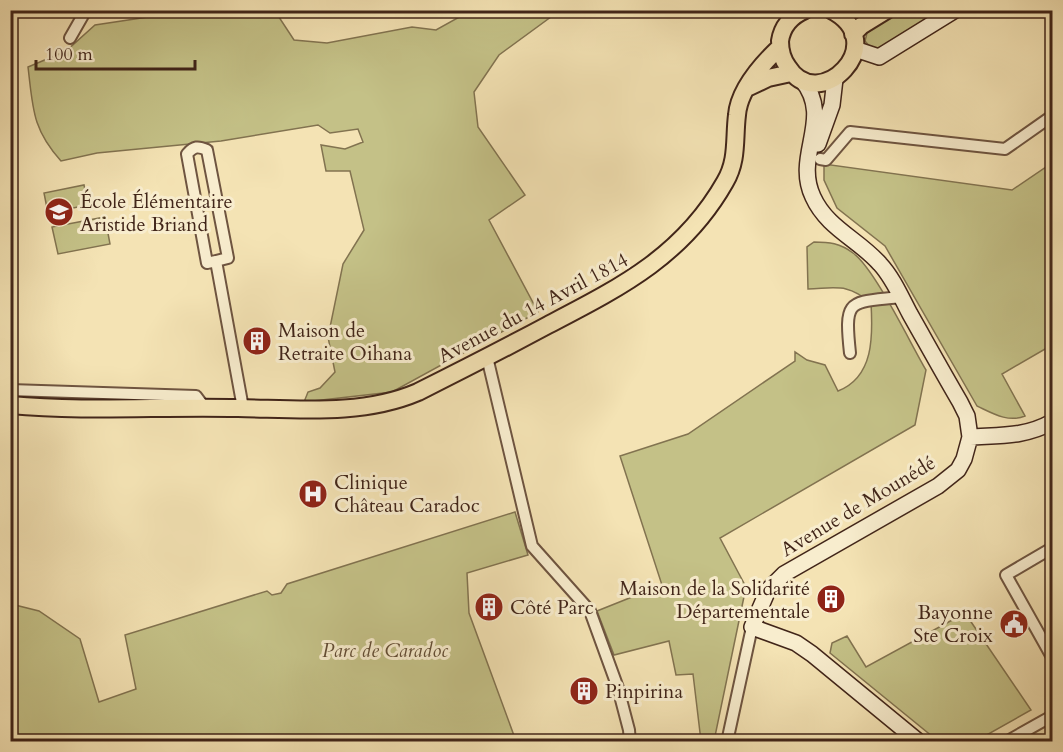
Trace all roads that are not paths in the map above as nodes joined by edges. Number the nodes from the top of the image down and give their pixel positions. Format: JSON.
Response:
{"nodes":[{"id":1,"x":86,"y":10,"type":"edge"},
{"id":2,"x":805,"y":10,"type":"edge"},
{"id":3,"x":833,"y":10,"type":"edge"},
{"id":4,"x":865,"y":10,"type":"edge"},
{"id":5,"x":887,"y":10,"type":"edge"},
{"id":6,"x":953,"y":12,"type":"edge"},
{"id":7,"x":70,"y":38,"type":"dead end"},
{"id":8,"x":854,"y":42,"type":"junction"},
{"id":9,"x":780,"y":47,"type":"junction"},
{"id":10,"x":797,"y":76,"type":"junction"},
{"id":11,"x":835,"y":79,"type":"junction"},
{"id":12,"x":748,"y":88,"type":"junction"},
{"id":13,"x":1053,"y":116,"type":"edge"},
{"id":14,"x":814,"y":157,"type":"junction"},
{"id":15,"x":216,"y":261,"type":"junction"},
{"id":16,"x":901,"y":297,"type":"junction"},
{"id":17,"x":850,"y":353,"type":"dead end"},
{"id":18,"x":487,"y":357,"type":"junction"},
{"id":19,"x":10,"y":390,"type":"edge"},
{"id":20,"x":10,"y":405,"type":"edge"},
{"id":21,"x":205,"y":408,"type":"junction"},
{"id":22,"x":243,"y":408,"type":"junction"},
{"id":23,"x":1053,"y":422,"type":"edge"},
{"id":24,"x":970,"y":437,"type":"junction"},
{"id":25,"x":1053,"y":548,"type":"edge"},
{"id":26,"x":752,"y":627,"type":"junction"},
{"id":27,"x":1048,"y":638,"type":"edge"},
{"id":28,"x":1053,"y":657,"type":"edge"},
{"id":29,"x":1053,"y":716,"type":"edge"},
{"id":30,"x":630,"y":741,"type":"edge"},
{"id":31,"x":727,"y":741,"type":"edge"},
{"id":32,"x":919,"y":741,"type":"edge"},
{"id":33,"x":1006,"y":741,"type":"edge"}],
"edges":[{"from":1,"to":7,"type":"street"},
{"from":2,"to":9,"type":"main road"},
{"from":3,"to":4,"type":"main road"},
{"from":3,"to":8,"type":"main road"},
{"from":5,"to":8,"type":"main road"},
{"from":6,"to":8,"type":"street"},
{"from":8,"to":11,"type":"main road"},
{"from":9,"to":10,"type":"main road"},
{"from":9,"to":12,"type":"main road","name":"Avenue du 14 Avril 1814"},
{"from":10,"to":11,"type":"main road"},
{"from":10,"to":12,"type":"main road"},
{"from":10,"to":14,"type":"street"},
{"from":11,"to":14,"type":"street"},
{"from":12,"to":18,"type":"main road","name":"Avenue du 14 Avril 1814"},
{"from":13,"to":14,"type":"street"},
{"from":14,"to":16,"type":"street"},
{"from":15,"to":15,"type":"street"},
{"from":15,"to":22,"type":"street"},
{"from":16,"to":17,"type":"street"},
{"from":16,"to":24,"type":"street"},
{"from":18,"to":22,"type":"main road","name":"Avenue du 14 Avril 1814"},
{"from":18,"to":30,"type":"street"},
{"from":19,"to":21,"type":"street"},
{"from":20,"to":21,"type":"main road","name":"Avenue du 14 Avril 1814"},
{"from":21,"to":22,"type":"main road","name":"Avenue du 14 Avril 1814"},
{"from":23,"to":24,"type":"street"},
{"from":24,"to":26,"type":"street","name":"Avenue de Mounédé"},
{"from":25,"to":27,"type":"street"},
{"from":26,"to":31,"type":"street"},
{"from":26,"to":32,"type":"street"},
{"from":27,"to":28,"type":"street"},
{"from":29,"to":33,"type":"street"}]}
